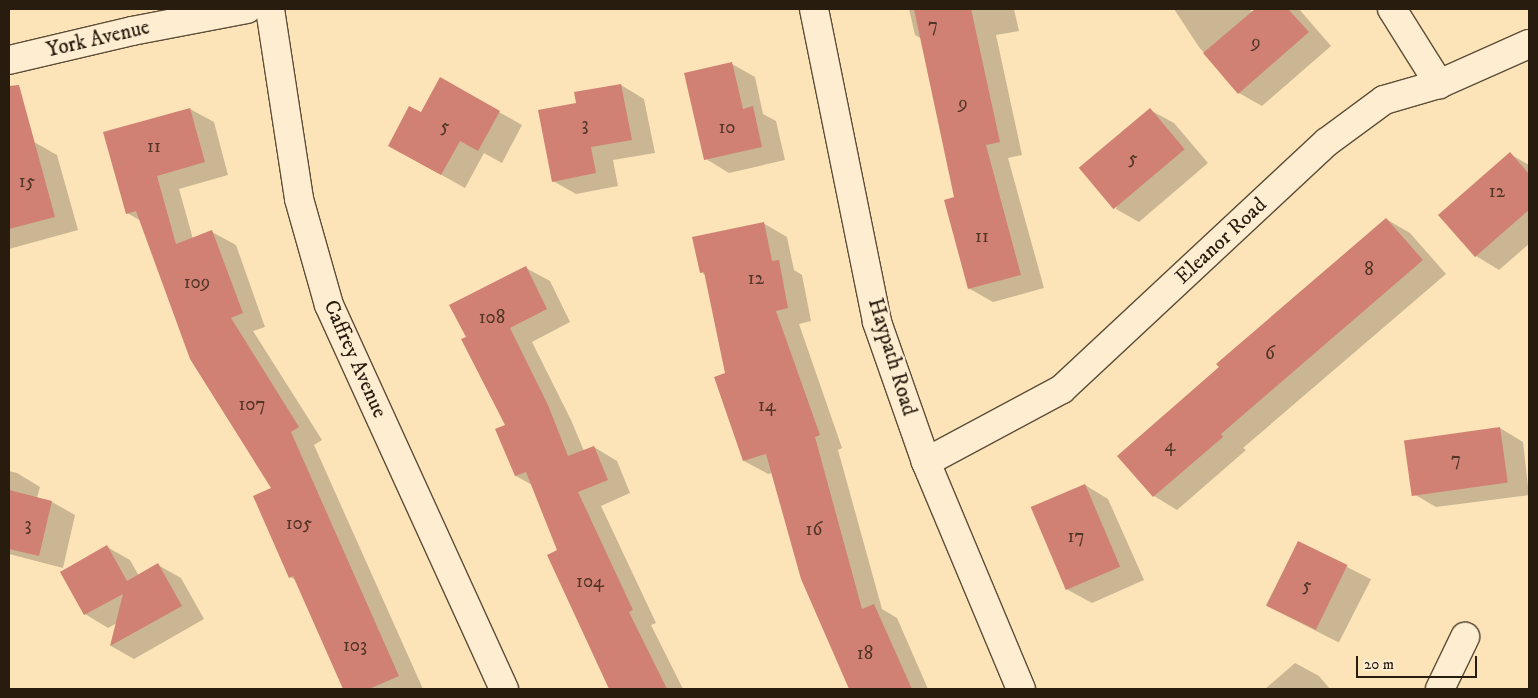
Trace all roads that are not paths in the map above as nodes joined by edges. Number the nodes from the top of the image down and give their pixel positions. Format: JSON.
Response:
{"nodes":[{"id":1,"x":247,"y":9,"type":"edge"},
{"id":2,"x":270,"y":9,"type":"edge"},
{"id":3,"x":814,"y":9,"type":"edge"},
{"id":4,"x":1392,"y":9,"type":"edge"},
{"id":5,"x":1529,"y":44,"type":"edge"},
{"id":6,"x":9,"y":60,"type":"edge"},
{"id":7,"x":1439,"y":84,"type":"junction"},
{"id":8,"x":926,"y":462,"type":"junction"},
{"id":9,"x":1465,"y":637,"type":"dead end"},
{"id":10,"x":504,"y":689,"type":"edge"},
{"id":11,"x":1021,"y":689,"type":"edge"},
{"id":12,"x":1440,"y":689,"type":"edge"}],
"edges":[{"from":1,"to":6,"type":"street","name":"York Avenue"},
{"from":2,"to":10,"type":"street","name":"Caffrey Avenue"},
{"from":3,"to":8,"type":"street","name":"Haypath Road"},
{"from":4,"to":7,"type":"street"},
{"from":5,"to":7,"type":"street","name":"Eleanor Road"},
{"from":7,"to":8,"type":"street","name":"Eleanor Road"},
{"from":8,"to":11,"type":"street","name":"Haypath Road"},
{"from":9,"to":12,"type":"street"}]}
